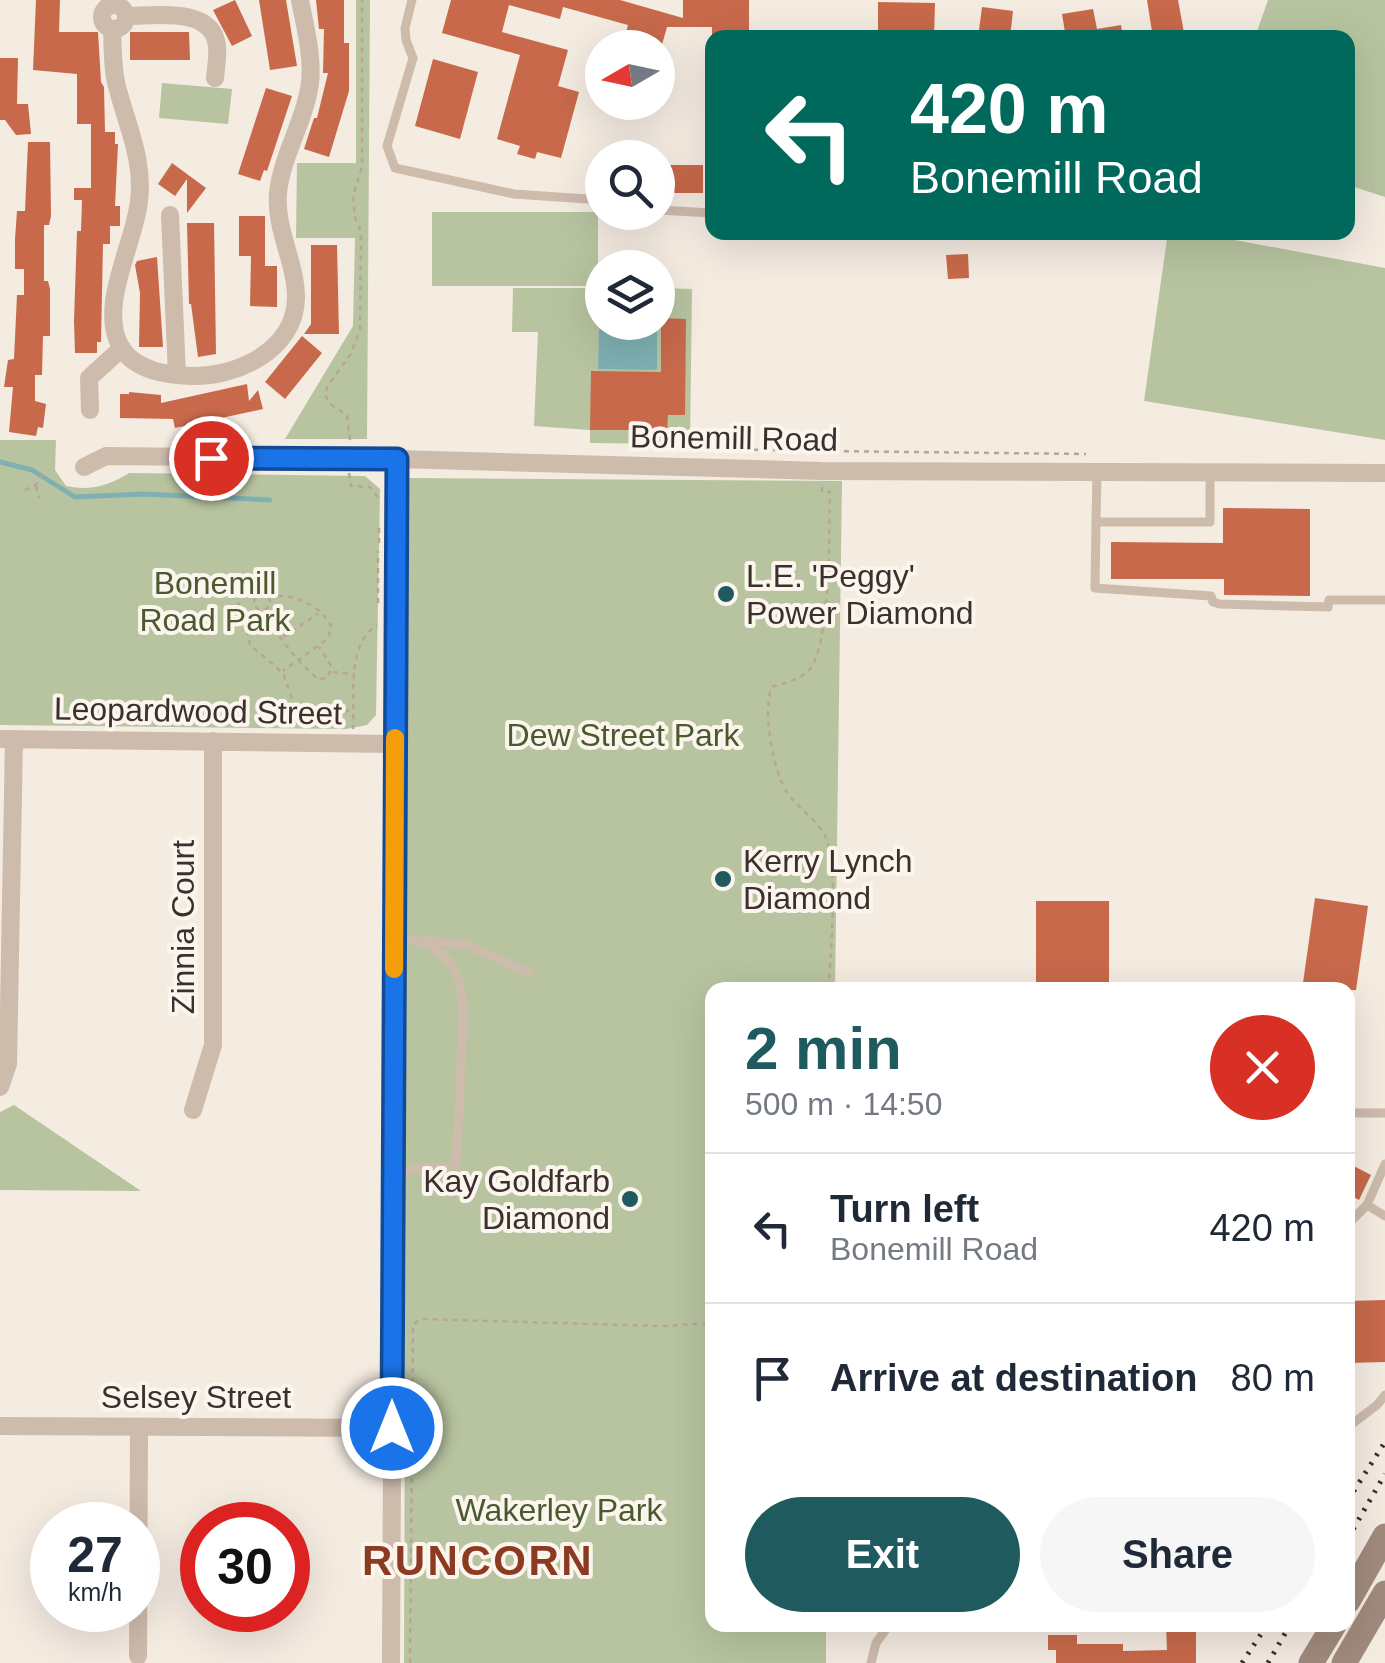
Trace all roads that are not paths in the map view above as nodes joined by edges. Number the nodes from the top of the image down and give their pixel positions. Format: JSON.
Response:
{"nodes":[{"id":1,"x":300,"y":0,"type":"edge"},
{"id":2,"x":412,"y":0,"type":"edge"},
{"id":3,"x":119,"y":7,"type":"edge"},
{"id":4,"x":215,"y":78,"type":"dead end"},
{"id":5,"x":585,"y":199,"type":"edge"},
{"id":6,"x":675,"y":211,"type":"edge"},
{"id":7,"x":705,"y":213,"type":"edge"},
{"id":8,"x":170,"y":215,"type":"dead end"},
{"id":9,"x":122,"y":348,"type":"junction"},
{"id":10,"x":177,"y":375,"type":"junction"},
{"id":11,"x":90,"y":410,"type":"dead end"},
{"id":12,"x":397,"y":459,"type":"junction"},
{"id":13,"x":84,"y":467,"type":"dead end"},
{"id":14,"x":1210,"y":472,"type":"junction"},
{"id":15,"x":1097,"y":473,"type":"junction"},
{"id":16,"x":1385,"y":473,"type":"edge"},
{"id":17,"x":1096,"y":522,"type":"junction"},
{"id":18,"x":1385,"y":600,"type":"edge"},
{"id":19,"x":7,"y":739,"type":"edge"},
{"id":20,"x":212,"y":742,"type":"junction"},
{"id":21,"x":394,"y":744,"type":"junction"},
{"id":22,"x":394,"y":938,"type":"junction"},
{"id":23,"x":423,"y":940,"type":"junction"},
{"id":24,"x":530,"y":973,"type":"dead end"},
{"id":25,"x":0,"y":1087,"type":"edge"},
{"id":26,"x":193,"y":1110,"type":"dead end"},
{"id":27,"x":1355,"y":1113,"type":"edge"},
{"id":28,"x":1385,"y":1113,"type":"edge"},
{"id":29,"x":1385,"y":1164,"type":"edge"},
{"id":30,"x":393,"y":1172,"type":"junction"},
{"id":31,"x":1367,"y":1204,"type":"junction"},
{"id":32,"x":1385,"y":1216,"type":"edge"},
{"id":33,"x":1355,"y":1217,"type":"edge"},
{"id":34,"x":1385,"y":1395,"type":"edge"},
{"id":35,"x":1355,"y":1422,"type":"edge"},
{"id":36,"x":0,"y":1426,"type":"edge"},
{"id":37,"x":139,"y":1426,"type":"junction"},
{"id":38,"x":392,"y":1428,"type":"junction"},
{"id":39,"x":1385,"y":1536,"type":"edge"},
{"id":40,"x":1355,"y":1589,"type":"edge"},
{"id":41,"x":1385,"y":1593,"type":"edge"},
{"id":42,"x":884,"y":1632,"type":"edge"},
{"id":43,"x":1330,"y":1632,"type":"edge"},
{"id":44,"x":138,"y":1656,"type":"dead end"},
{"id":45,"x":392,"y":1663,"type":"edge"},
{"id":46,"x":871,"y":1663,"type":"edge"},
{"id":47,"x":1312,"y":1663,"type":"edge"},
{"id":48,"x":1344,"y":1663,"type":"edge"}],
"edges":[{"from":1,"to":10,"type":"street"},
{"from":2,"to":5,"type":"lane"},
{"from":3,"to":4,"type":"street"},
{"from":3,"to":9,"type":"street"},
{"from":6,"to":7,"type":"lane"},
{"from":8,"to":10,"type":"street"},
{"from":9,"to":10,"type":"street"},
{"from":9,"to":11,"type":"street"},
{"from":12,"to":13,"type":"street","name":"Bonemill Road"},
{"from":12,"to":15,"type":"street","name":"Bonemill Road"},
{"from":12,"to":21,"type":"street"},
{"from":14,"to":15,"type":"street","name":"Bonemill Road"},
{"from":14,"to":16,"type":"street","name":"Bonemill Road"},
{"from":14,"to":17,"type":"lane"},
{"from":15,"to":17,"type":"lane"},
{"from":17,"to":18,"type":"lane"},
{"from":19,"to":20,"type":"street","name":"Leopardwood Street"},
{"from":19,"to":25,"type":"street"},
{"from":20,"to":21,"type":"street","name":"Leopardwood Street"},
{"from":20,"to":26,"type":"street","name":"Zinnia Court"},
{"from":21,"to":22,"type":"street"},
{"from":22,"to":23,"type":"lane"},
{"from":22,"to":30,"type":"street"},
{"from":23,"to":24,"type":"lane"},
{"from":23,"to":30,"type":"lane"},
{"from":27,"to":28,"type":"lane"},
{"from":29,"to":31,"type":"lane"},
{"from":30,"to":38,"type":"street"},
{"from":31,"to":32,"type":"lane"},
{"from":31,"to":33,"type":"lane"},
{"from":34,"to":35,"type":"lane"},
{"from":36,"to":37,"type":"street","name":"Selsey Street"},
{"from":37,"to":38,"type":"street","name":"Selsey Street"},
{"from":37,"to":44,"type":"street"},
{"from":38,"to":45,"type":"street"},
{"from":39,"to":40,"type":"main road"},
{"from":41,"to":48,"type":"main road"},
{"from":42,"to":46,"type":"lane"},
{"from":43,"to":47,"type":"main road"}]}
